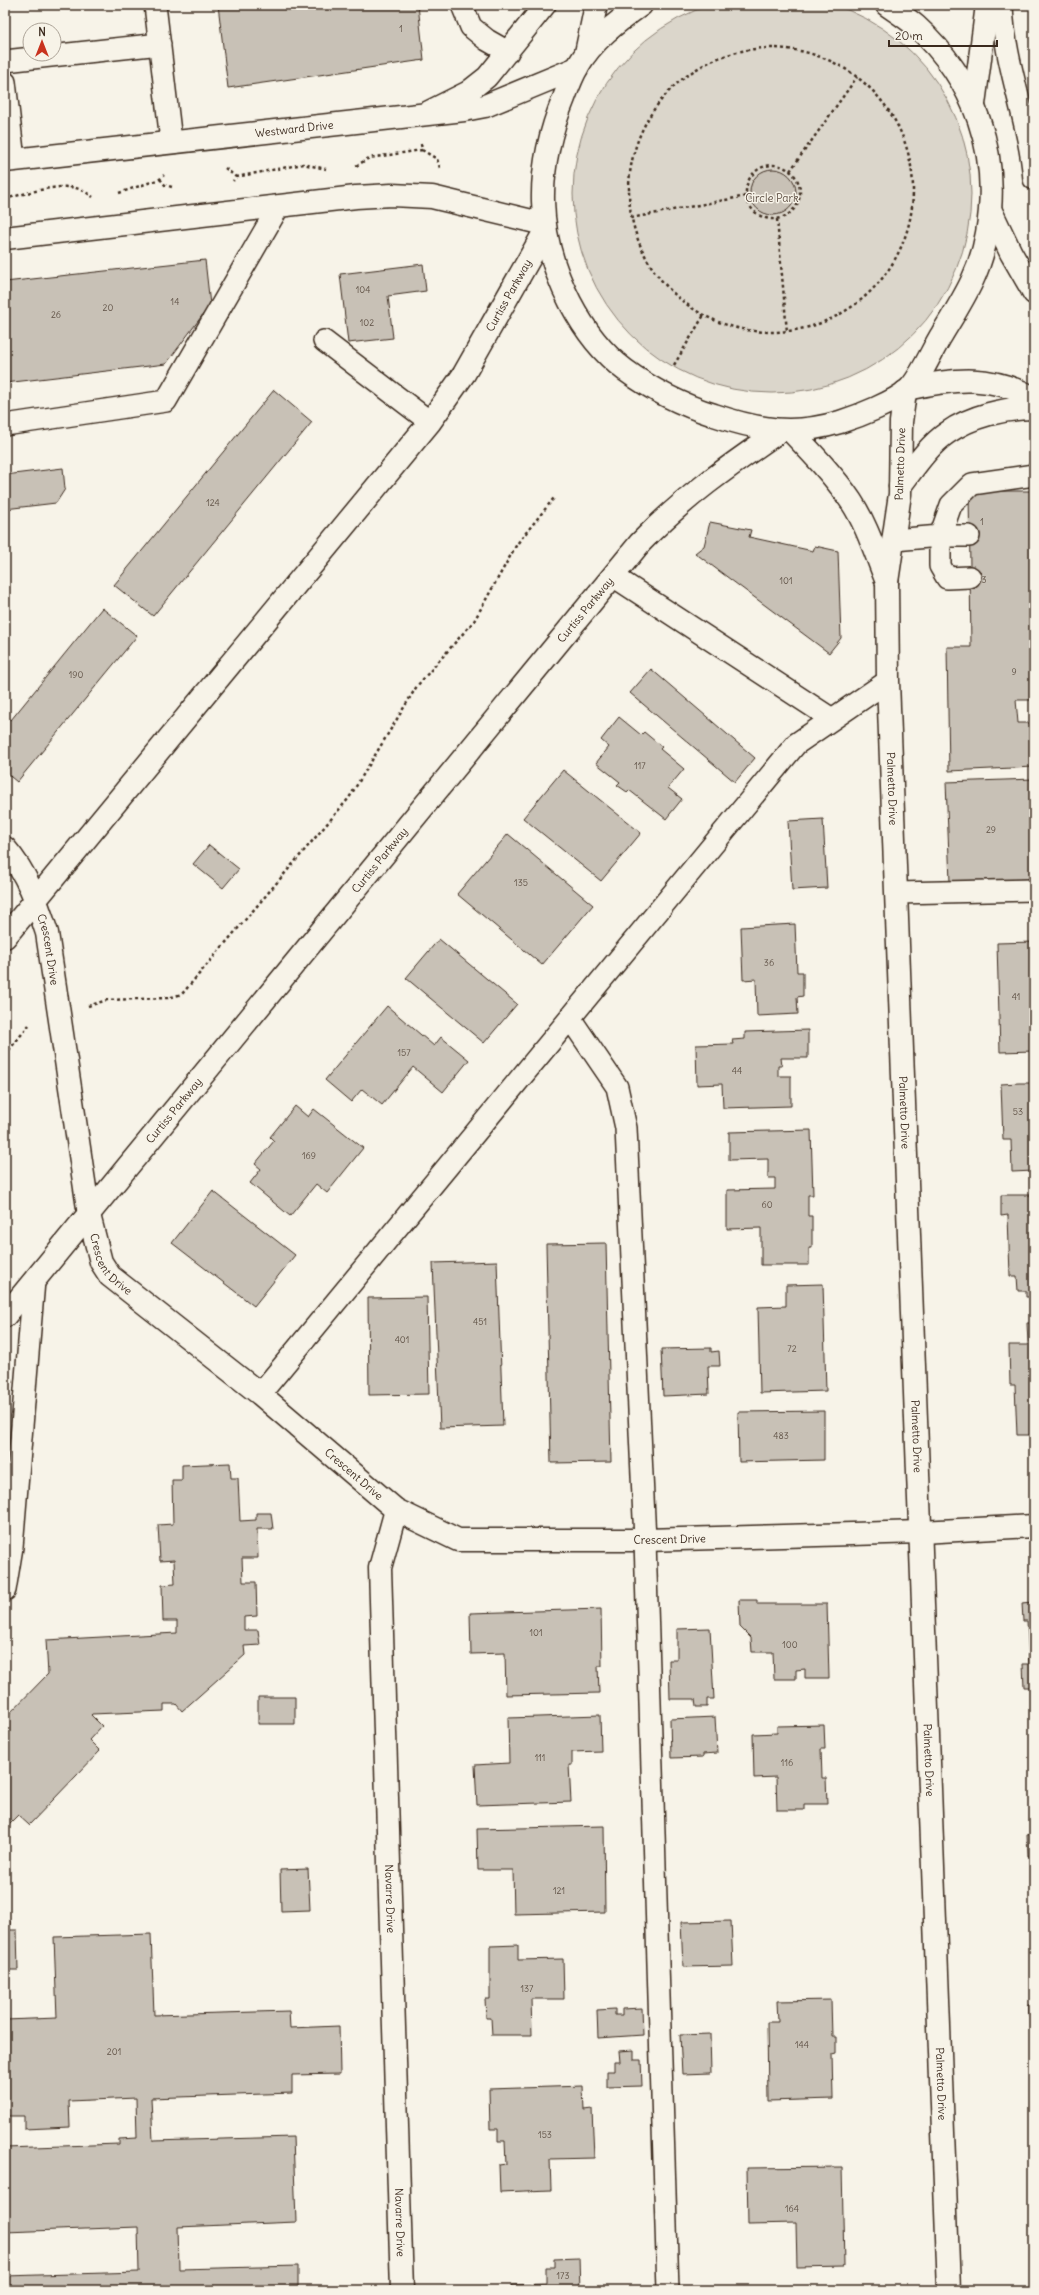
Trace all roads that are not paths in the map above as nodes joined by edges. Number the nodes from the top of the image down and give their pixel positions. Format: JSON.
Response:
{"nodes":[{"id":1,"x":155,"y":5,"type":"edge"},
{"id":2,"x":462,"y":5,"type":"edge"},
{"id":3,"x":544,"y":5,"type":"edge"},
{"id":4,"x":596,"y":5,"type":"edge"},
{"id":5,"x":641,"y":5,"type":"edge"},
{"id":6,"x":887,"y":5,"type":"edge"},
{"id":7,"x":987,"y":5,"type":"edge"},
{"id":8,"x":1002,"y":5,"type":"edge"},
{"id":9,"x":160,"y":44,"type":"junction"},
{"id":10,"x":508,"y":52,"type":"junction"},
{"id":11,"x":582,"y":60,"type":"junction"},
{"id":12,"x":5,"y":61,"type":"edge"},
{"id":13,"x":5,"y":82,"type":"edge"},
{"id":14,"x":974,"y":104,"type":"junction"},
{"id":15,"x":428,"y":112,"type":"junction"},
{"id":16,"x":171,"y":141,"type":"junction"},
{"id":17,"x":10,"y":160,"type":"edge"},
{"id":18,"x":1034,"y":179,"type":"edge"},
{"id":19,"x":278,"y":206,"type":"junction"},
{"id":20,"x":991,"y":211,"type":"junction"},
{"id":21,"x":544,"y":228,"type":"junction"},
{"id":22,"x":5,"y":238,"type":"edge"},
{"id":23,"x":1034,"y":293,"type":"edge"},
{"id":24,"x":324,"y":341,"type":"dead end"},
{"id":25,"x":908,"y":390,"type":"junction"},
{"id":26,"x":1034,"y":398,"type":"edge"},
{"id":27,"x":1034,"y":408,"type":"edge"},
{"id":28,"x":430,"y":422,"type":"junction"},
{"id":29,"x":5,"y":425,"type":"edge"},
{"id":30,"x":786,"y":431,"type":"junction"},
{"id":31,"x":1034,"y":475,"type":"edge"},
{"id":32,"x":900,"y":486,"type":"junction"},
{"id":33,"x":940,"y":536,"type":"junction"},
{"id":34,"x":969,"y":536,"type":"dead end"},
{"id":35,"x":894,"y":540,"type":"junction"},
{"id":36,"x":612,"y":576,"type":"junction"},
{"id":37,"x":970,"y":577,"type":"dead end"},
{"id":38,"x":887,"y":582,"type":"junction"},
{"id":39,"x":888,"y":681,"type":"junction"},
{"id":40,"x":832,"y":719,"type":"junction"},
{"id":41,"x":5,"y":848,"type":"edge"},
{"id":42,"x":1034,"y":890,"type":"edge"},
{"id":43,"x":896,"y":893,"type":"junction"},
{"id":44,"x":36,"y":899,"type":"junction"},
{"id":45,"x":5,"y":937,"type":"edge"},
{"id":46,"x":570,"y":1018,"type":"junction"},
{"id":47,"x":89,"y":1215,"type":"junction"},
{"id":48,"x":34,"y":1281,"type":"junction"},
{"id":49,"x":5,"y":1316,"type":"edge"},
{"id":50,"x":260,"y":1394,"type":"junction"},
{"id":51,"x":396,"y":1510,"type":"junction"},
{"id":52,"x":1034,"y":1526,"type":"edge"},
{"id":53,"x":921,"y":1532,"type":"junction"},
{"id":54,"x":645,"y":1540,"type":"junction"},
{"id":55,"x":9,"y":1547,"type":"edge"},
{"id":56,"x":5,"y":1590,"type":"edge"},
{"id":57,"x":402,"y":2290,"type":"edge"},
{"id":58,"x":668,"y":2290,"type":"edge"},
{"id":59,"x":948,"y":2290,"type":"edge"}],
"edges":[{"from":1,"to":9,"type":"lane"},
{"from":2,"to":10,"type":"lane"},
{"from":3,"to":10,"type":"lane"},
{"from":4,"to":11,"type":"street"},
{"from":5,"to":11,"type":"street"},
{"from":6,"to":14,"type":"street"},
{"from":7,"to":14,"type":"street"},
{"from":8,"to":18,"type":"lane"},
{"from":9,"to":12,"type":"lane"},
{"from":9,"to":16,"type":"lane"},
{"from":10,"to":15,"type":"lane"},
{"from":11,"to":15,"type":"street","name":"Westward Drive"},
{"from":11,"to":21,"type":"street"},
{"from":13,"to":17,"type":"lane"},
{"from":14,"to":20,"type":"street"},
{"from":15,"to":16,"type":"street","name":"Westward Drive"},
{"from":16,"to":17,"type":"street","name":"Westward Drive"},
{"from":19,"to":21,"type":"street"},
{"from":19,"to":22,"type":"street"},
{"from":19,"to":29,"type":"lane"},
{"from":20,"to":23,"type":"street"},
{"from":20,"to":25,"type":"street"},
{"from":21,"to":28,"type":"street","name":"Curtiss Parkway"},
{"from":21,"to":30,"type":"street"},
{"from":24,"to":28,"type":"lane"},
{"from":25,"to":26,"type":"street"},
{"from":25,"to":30,"type":"street"},
{"from":25,"to":32,"type":"street","name":"Palmetto Drive"},
{"from":27,"to":32,"type":"street"},
{"from":28,"to":44,"type":"street","name":"Curtiss Parkway"},
{"from":30,"to":36,"type":"street","name":"Curtiss Parkway"},
{"from":30,"to":38,"type":"street","name":"Palmetto Drive"},
{"from":31,"to":33,"type":"lane"},
{"from":32,"to":35,"type":"street","name":"Palmetto Drive"},
{"from":33,"to":34,"type":"lane"},
{"from":33,"to":35,"type":"lane"},
{"from":33,"to":37,"type":"lane"},
{"from":35,"to":38,"type":"street","name":"Palmetto Drive"},
{"from":36,"to":40,"type":"lane"},
{"from":36,"to":47,"type":"street","name":"Curtiss Parkway"},
{"from":38,"to":39,"type":"street","name":"Palmetto Drive"},
{"from":39,"to":40,"type":"lane"},
{"from":39,"to":43,"type":"street","name":"Palmetto Drive"},
{"from":40,"to":46,"type":"lane"},
{"from":41,"to":44,"type":"street","name":"Crescent Drive"},
{"from":42,"to":43,"type":"lane"},
{"from":43,"to":53,"type":"street","name":"Palmetto Drive"},
{"from":44,"to":45,"type":"street","name":"Curtiss Parkway"},
{"from":44,"to":47,"type":"street","name":"Crescent Drive"},
{"from":46,"to":50,"type":"lane"},
{"from":46,"to":54,"type":"lane"},
{"from":47,"to":48,"type":"street","name":"Curtiss Parkway"},
{"from":47,"to":50,"type":"street","name":"Crescent Drive"},
{"from":48,"to":49,"type":"street","name":"Curtiss Parkway"},
{"from":48,"to":55,"type":"lane"},
{"from":50,"to":51,"type":"street","name":"Crescent Drive"},
{"from":51,"to":54,"type":"street","name":"Crescent Drive"},
{"from":51,"to":57,"type":"street","name":"Navarre Drive"},
{"from":52,"to":53,"type":"street","name":"Crescent Drive"},
{"from":53,"to":54,"type":"street","name":"Crescent Drive"},
{"from":53,"to":59,"type":"street","name":"Palmetto Drive"},
{"from":54,"to":58,"type":"lane"},
{"from":55,"to":56,"type":"lane"}]}
